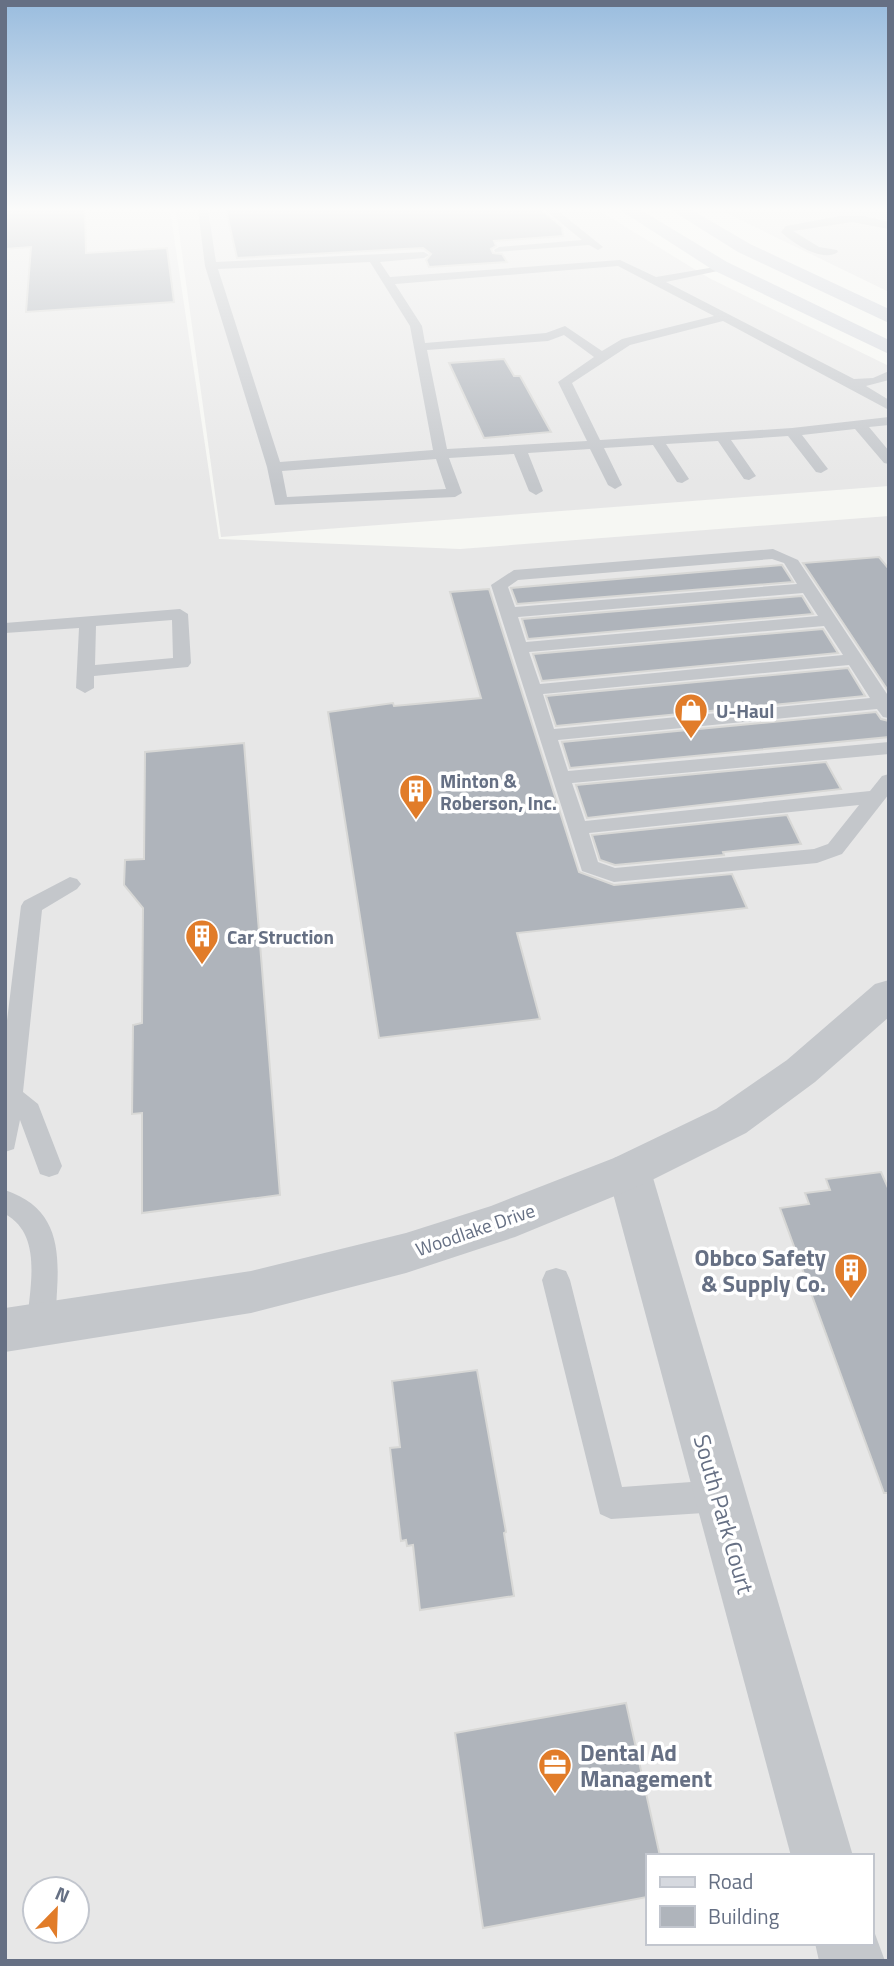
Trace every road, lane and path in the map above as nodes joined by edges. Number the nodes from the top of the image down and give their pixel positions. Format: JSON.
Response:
{"nodes":[{"id":1,"x":222,"y":302,"type":"edge"},
{"id":2,"x":402,"y":302,"type":"edge"},
{"id":3,"x":694,"y":302,"type":"edge"},
{"id":4,"x":794,"y":302,"type":"edge"},
{"id":5,"x":857,"y":302,"type":"edge"},
{"id":6,"x":724,"y":317,"type":"junction"},
{"id":7,"x":889,"y":317,"type":"edge"},
{"id":8,"x":421,"y":347,"type":"junction"},
{"id":9,"x":889,"y":348,"type":"edge"},
{"id":10,"x":602,"y":357,"type":"junction"},
{"id":11,"x":889,"y":375,"type":"edge"},
{"id":12,"x":852,"y":383,"type":"junction"},
{"id":13,"x":889,"y":406,"type":"edge"},
{"id":14,"x":889,"y":421,"type":"edge"},
{"id":15,"x":860,"y":426,"type":"junction"},
{"id":16,"x":792,"y":432,"type":"junction"},
{"id":17,"x":722,"y":437,"type":"junction"},
{"id":18,"x":657,"y":441,"type":"junction"},
{"id":19,"x":593,"y":444,"type":"junction"},
{"id":20,"x":519,"y":449,"type":"junction"},
{"id":21,"x":441,"y":454,"type":"junction"},
{"id":22,"x":889,"y":460,"type":"edge"},
{"id":23,"x":274,"y":467,"type":"junction"},
{"id":24,"x":821,"y":469,"type":"dead end"},
{"id":25,"x":749,"y":476,"type":"dead end"},
{"id":26,"x":682,"y":479,"type":"dead end"},
{"id":27,"x":615,"y":485,"type":"dead end"},
{"id":28,"x":536,"y":491,"type":"dead end"},
{"id":29,"x":808,"y":588,"type":"junction"},
{"id":30,"x":508,"y":612,"type":"junction"},
{"id":31,"x":829,"y":620,"type":"junction"},
{"id":32,"x":88,"y":622,"type":"junction"},
{"id":33,"x":5,"y":628,"type":"edge"},
{"id":34,"x":519,"y":648,"type":"junction"},
{"id":35,"x":854,"y":659,"type":"junction"},
{"id":36,"x":533,"y":690,"type":"junction"},
{"id":37,"x":887,"y":706,"type":"edge"},
{"id":38,"x":547,"y":735,"type":"junction"},
{"id":39,"x":889,"y":748,"type":"edge"},
{"id":40,"x":561,"y":778,"type":"junction"},
{"id":41,"x":889,"y":780,"type":"edge"},
{"id":42,"x":875,"y":797,"type":"junction"},
{"id":43,"x":577,"y":828,"type":"junction"},
{"id":44,"x":70,"y":884,"type":"dead end"},
{"id":45,"x":889,"y":994,"type":"edge"},
{"id":46,"x":8,"y":1094,"type":"edge"},
{"id":47,"x":5,"y":1142,"type":"edge"},
{"id":48,"x":49,"y":1166,"type":"dead end"},
{"id":49,"x":629,"y":1171,"type":"junction"},
{"id":50,"x":5,"y":1201,"type":"edge"},
{"id":51,"x":556,"y":1280,"type":"dead end"},
{"id":52,"x":23,"y":1328,"type":"edge"},
{"id":53,"x":719,"y":1496,"type":"junction"},
{"id":54,"x":821,"y":1854,"type":"edge"}],
"edges":[{"from":1,"to":23,"type":"lane"},
{"from":2,"to":8,"type":"lane"},
{"from":3,"to":6,"type":"lane"},
{"from":4,"to":9,"type":"main road"},
{"from":5,"to":7,"type":"main road"},
{"from":6,"to":10,"type":"lane"},
{"from":6,"to":12,"type":"lane"},
{"from":8,"to":10,"type":"lane"},
{"from":8,"to":21,"type":"lane"},
{"from":10,"to":19,"type":"lane"},
{"from":11,"to":12,"type":"lane"},
{"from":12,"to":13,"type":"lane"},
{"from":14,"to":15,"type":"lane"},
{"from":15,"to":16,"type":"lane"},
{"from":15,"to":22,"type":"lane"},
{"from":16,"to":17,"type":"lane"},
{"from":16,"to":24,"type":"lane"},
{"from":17,"to":18,"type":"lane"},
{"from":17,"to":25,"type":"lane"},
{"from":18,"to":19,"type":"lane"},
{"from":18,"to":26,"type":"lane"},
{"from":19,"to":20,"type":"lane"},
{"from":19,"to":27,"type":"lane"},
{"from":20,"to":21,"type":"lane"},
{"from":20,"to":28,"type":"lane"},
{"from":21,"to":23,"type":"lane"},
{"from":21,"to":23,"type":"lane"},
{"from":29,"to":30,"type":"lane"},
{"from":29,"to":30,"type":"lane"},
{"from":29,"to":31,"type":"lane"},
{"from":30,"to":34,"type":"lane"},
{"from":31,"to":34,"type":"lane"},
{"from":31,"to":35,"type":"lane"},
{"from":32,"to":32,"type":"lane"},
{"from":32,"to":33,"type":"lane"},
{"from":34,"to":36,"type":"lane"},
{"from":35,"to":36,"type":"lane"},
{"from":35,"to":37,"type":"lane"},
{"from":36,"to":38,"type":"lane"},
{"from":37,"to":38,"type":"lane"},
{"from":38,"to":40,"type":"lane"},
{"from":39,"to":40,"type":"lane"},
{"from":40,"to":43,"type":"lane"},
{"from":41,"to":42,"type":"lane"},
{"from":42,"to":43,"type":"lane"},
{"from":42,"to":43,"type":"lane"},
{"from":44,"to":46,"type":"lane"},
{"from":45,"to":49,"type":"street","name":"Woodlake Drive"},
{"from":46,"to":47,"type":"lane"},
{"from":46,"to":48,"type":"lane"},
{"from":49,"to":52,"type":"street","name":"Woodlake Drive"},
{"from":49,"to":53,"type":"street","name":"South Park Court"},
{"from":50,"to":52,"type":"lane"},
{"from":51,"to":53,"type":"lane"},
{"from":53,"to":54,"type":"street","name":"South Park Court"}]}
